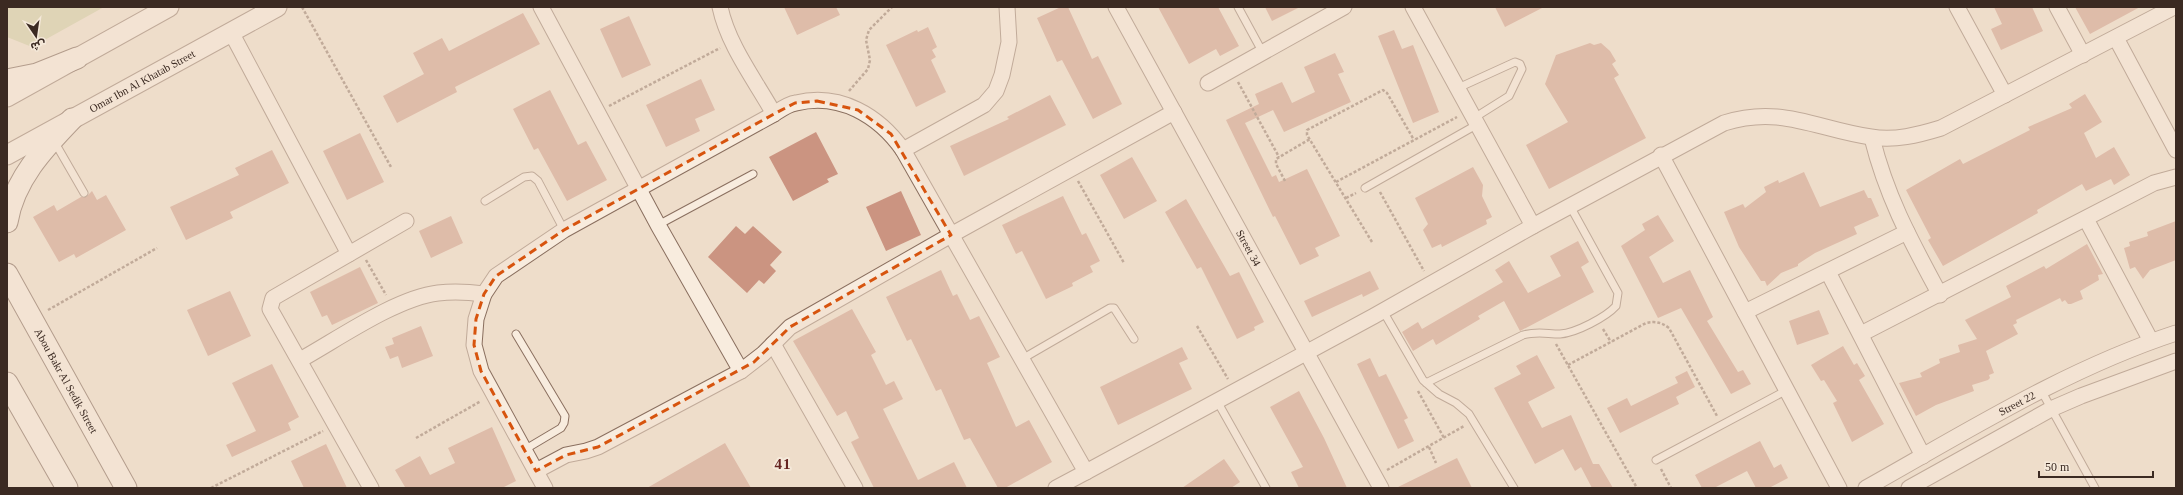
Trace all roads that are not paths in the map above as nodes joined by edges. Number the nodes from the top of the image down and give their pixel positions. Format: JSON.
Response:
{"nodes":[{"id":1,"x":169,"y":7,"type":"edge"},
{"id":2,"x":277,"y":7,"type":"edge"},
{"id":3,"x":541,"y":7,"type":"edge"},
{"id":4,"x":720,"y":7,"type":"edge"},
{"id":5,"x":1007,"y":7,"type":"edge"},
{"id":6,"x":1116,"y":7,"type":"edge"},
{"id":7,"x":1238,"y":7,"type":"edge"},
{"id":8,"x":1344,"y":7,"type":"edge"},
{"id":9,"x":1413,"y":7,"type":"edge"},
{"id":10,"x":1957,"y":7,"type":"edge"},
{"id":11,"x":2057,"y":7,"type":"edge"},
{"id":12,"x":2174,"y":7,"type":"edge"},
{"id":13,"x":231,"y":32,"type":"junction"},
{"id":14,"x":2116,"y":38,"type":"junction"},
{"id":15,"x":1263,"y":53,"type":"junction"},
{"id":16,"x":2083,"y":55,"type":"junction"},
{"id":17,"x":77,"y":58,"type":"junction"},
{"id":18,"x":7,"y":80,"type":"edge"},
{"id":19,"x":1208,"y":83,"type":"dead end"},
{"id":20,"x":1458,"y":88,"type":"junction"},
{"id":21,"x":2005,"y":95,"type":"junction"},
{"id":22,"x":7,"y":97,"type":"edge"},
{"id":23,"x":1174,"y":112,"type":"junction"},
{"id":24,"x":774,"y":114,"type":"junction"},
{"id":25,"x":1474,"y":117,"type":"junction"},
{"id":26,"x":72,"y":119,"type":"junction"},
{"id":27,"x":1872,"y":138,"type":"junction"},
{"id":28,"x":53,"y":139,"type":"junction"},
{"id":29,"x":904,"y":150,"type":"junction"},
{"id":30,"x":2176,"y":150,"type":"edge"},
{"id":31,"x":7,"y":155,"type":"edge"},
{"id":32,"x":1661,"y":155,"type":"junction"},
{"id":33,"x":754,"y":174,"type":"dead end"},
{"id":34,"x":2176,"y":176,"type":"edge"},
{"id":35,"x":638,"y":188,"type":"junction"},
{"id":36,"x":1365,"y":188,"type":"dead end"},
{"id":37,"x":84,"y":193,"type":"dead end"},
{"id":38,"x":485,"y":201,"type":"dead end"},
{"id":39,"x":1570,"y":206,"type":"junction"},
{"id":40,"x":2086,"y":219,"type":"junction"},
{"id":41,"x":406,"y":221,"type":"dead end"},
{"id":42,"x":7,"y":222,"type":"edge"},
{"id":43,"x":658,"y":225,"type":"junction"},
{"id":44,"x":1533,"y":226,"type":"junction"},
{"id":45,"x":564,"y":230,"type":"junction"},
{"id":46,"x":1907,"y":232,"type":"junction"},
{"id":47,"x":951,"y":235,"type":"junction"},
{"id":48,"x":354,"y":251,"type":"junction"},
{"id":49,"x":1828,"y":272,"type":"junction"},
{"id":50,"x":7,"y":274,"type":"edge"},
{"id":51,"x":484,"y":294,"type":"junction"},
{"id":52,"x":1940,"y":295,"type":"junction"},
{"id":53,"x":1383,"y":311,"type":"junction"},
{"id":54,"x":1745,"y":312,"type":"junction"},
{"id":55,"x":2176,"y":333,"type":"edge"},
{"id":56,"x":516,"y":334,"type":"dead end"},
{"id":57,"x":1861,"y":334,"type":"junction"},
{"id":58,"x":1134,"y":338,"type":"dead end"},
{"id":59,"x":2151,"y":341,"type":"junction"},
{"id":60,"x":773,"y":344,"type":"junction"},
{"id":61,"x":1307,"y":353,"type":"junction"},
{"id":62,"x":1022,"y":359,"type":"junction"},
{"id":63,"x":300,"y":360,"type":"junction"},
{"id":64,"x":2176,"y":361,"type":"edge"},
{"id":65,"x":741,"y":371,"type":"junction"},
{"id":66,"x":7,"y":383,"type":"edge"},
{"id":67,"x":1426,"y":383,"type":"junction"},
{"id":68,"x":1787,"y":390,"type":"junction"},
{"id":69,"x":2041,"y":390,"type":"junction"},
{"id":70,"x":1217,"y":401,"type":"junction"},
{"id":71,"x":2051,"y":409,"type":"junction"},
{"id":72,"x":524,"y":450,"type":"junction"},
{"id":73,"x":1923,"y":456,"type":"junction"},
{"id":74,"x":1656,"y":460,"type":"road end"},
{"id":75,"x":536,"y":471,"type":"junction"},
{"id":76,"x":1086,"y":472,"type":"junction"},
{"id":77,"x":1378,"y":482,"type":"edge"},
{"id":78,"x":67,"y":488,"type":"edge"},
{"id":79,"x":126,"y":488,"type":"edge"},
{"id":80,"x":371,"y":488,"type":"edge"},
{"id":81,"x":545,"y":488,"type":"edge"},
{"id":82,"x":855,"y":488,"type":"edge"},
{"id":83,"x":1056,"y":488,"type":"edge"},
{"id":84,"x":1266,"y":488,"type":"edge"},
{"id":85,"x":1514,"y":488,"type":"edge"},
{"id":86,"x":1839,"y":488,"type":"edge"},
{"id":87,"x":1866,"y":488,"type":"edge"},
{"id":88,"x":1909,"y":488,"type":"edge"},
{"id":89,"x":2095,"y":488,"type":"edge"}],
"edges":[{"from":1,"to":17,"type":"street"},
{"from":2,"to":13,"type":"street","name":"Omar Ibn Al Khatab Street"},
{"from":3,"to":35,"type":"street"},
{"from":4,"to":24,"type":"street"},
{"from":5,"to":29,"type":"street"},
{"from":6,"to":23,"type":"street","name":"Street 34"},
{"from":7,"to":15,"type":"lane"},
{"from":8,"to":15,"type":"street"},
{"from":9,"to":20,"type":"street"},
{"from":10,"to":21,"type":"street"},
{"from":11,"to":16,"type":"street"},
{"from":12,"to":14,"type":"street"},
{"from":13,"to":26,"type":"street","name":"Omar Ibn Al Khatab Street"},
{"from":13,"to":48,"type":"street"},
{"from":14,"to":16,"type":"street"},
{"from":14,"to":30,"type":"street"},
{"from":15,"to":19,"type":"street"},
{"from":16,"to":21,"type":"street"},
{"from":17,"to":18,"type":"main road"},
{"from":17,"to":22,"type":"street"},
{"from":20,"to":25,"type":"street"},
{"from":20,"to":25,"type":"lane"},
{"from":21,"to":27,"type":"street"},
{"from":23,"to":47,"type":"street"},
{"from":23,"to":61,"type":"street","name":"Street 34"},
{"from":24,"to":29,"type":"street"},
{"from":24,"to":35,"type":"street"},
{"from":25,"to":36,"type":"lane"},
{"from":25,"to":44,"type":"street"},
{"from":26,"to":28,"type":"main road"},
{"from":26,"to":31,"type":"street","name":"Omar Ibn Al Khatab Street"},
{"from":27,"to":32,"type":"street"},
{"from":27,"to":46,"type":"street"},
{"from":28,"to":37,"type":"lane"},
{"from":28,"to":42,"type":"main road"},
{"from":29,"to":47,"type":"street"},
{"from":32,"to":39,"type":"street"},
{"from":32,"to":54,"type":"street"},
{"from":33,"to":43,"type":"lane"},
{"from":34,"to":40,"type":"street"},
{"from":35,"to":43,"type":"street"},
{"from":35,"to":45,"type":"street"},
{"from":38,"to":45,"type":"lane"},
{"from":39,"to":44,"type":"street"},
{"from":39,"to":67,"type":"lane"},
{"from":40,"to":52,"type":"street"},
{"from":40,"to":59,"type":"street"},
{"from":41,"to":48,"type":"street"},
{"from":43,"to":65,"type":"street"},
{"from":44,"to":53,"type":"street"},
{"from":45,"to":51,"type":"street"},
{"from":46,"to":49,"type":"street"},
{"from":46,"to":52,"type":"street"},
{"from":47,"to":60,"type":"street"},
{"from":47,"to":62,"type":"street"},
{"from":48,"to":63,"type":"street"},
{"from":49,"to":54,"type":"street"},
{"from":49,"to":57,"type":"street"},
{"from":50,"to":79,"type":"main road","name":"Abou Bakr Al Sedik Street"},
{"from":51,"to":63,"type":"street"},
{"from":51,"to":72,"type":"street"},
{"from":52,"to":57,"type":"street"},
{"from":53,"to":61,"type":"street"},
{"from":53,"to":67,"type":"lane"},
{"from":54,"to":68,"type":"street"},
{"from":55,"to":59,"type":"street","name":"Street 22"},
{"from":56,"to":72,"type":"lane"},
{"from":57,"to":73,"type":"street"},
{"from":58,"to":62,"type":"lane"},
{"from":59,"to":69,"type":"street","name":"Street 22"},
{"from":60,"to":65,"type":"street"},
{"from":60,"to":82,"type":"street"},
{"from":61,"to":70,"type":"street"},
{"from":61,"to":77,"type":"street","name":"Street 34"},
{"from":62,"to":76,"type":"street"},
{"from":63,"to":80,"type":"street"},
{"from":64,"to":71,"type":"street","name":"Street 22"},
{"from":65,"to":75,"type":"street"},
{"from":66,"to":78,"type":"main road"},
{"from":67,"to":85,"type":"lane"},
{"from":68,"to":74,"type":"lane"},
{"from":68,"to":86,"type":"street"},
{"from":69,"to":71,"type":"lane"},
{"from":69,"to":73,"type":"street","name":"Street 22"},
{"from":70,"to":76,"type":"street"},
{"from":70,"to":84,"type":"lane"},
{"from":71,"to":88,"type":"street","name":"Street 22"},
{"from":71,"to":89,"type":"lane"},
{"from":72,"to":75,"type":"street"},
{"from":73,"to":87,"type":"street","name":"Street 22"},
{"from":75,"to":81,"type":"street"},
{"from":76,"to":83,"type":"street"}]}
